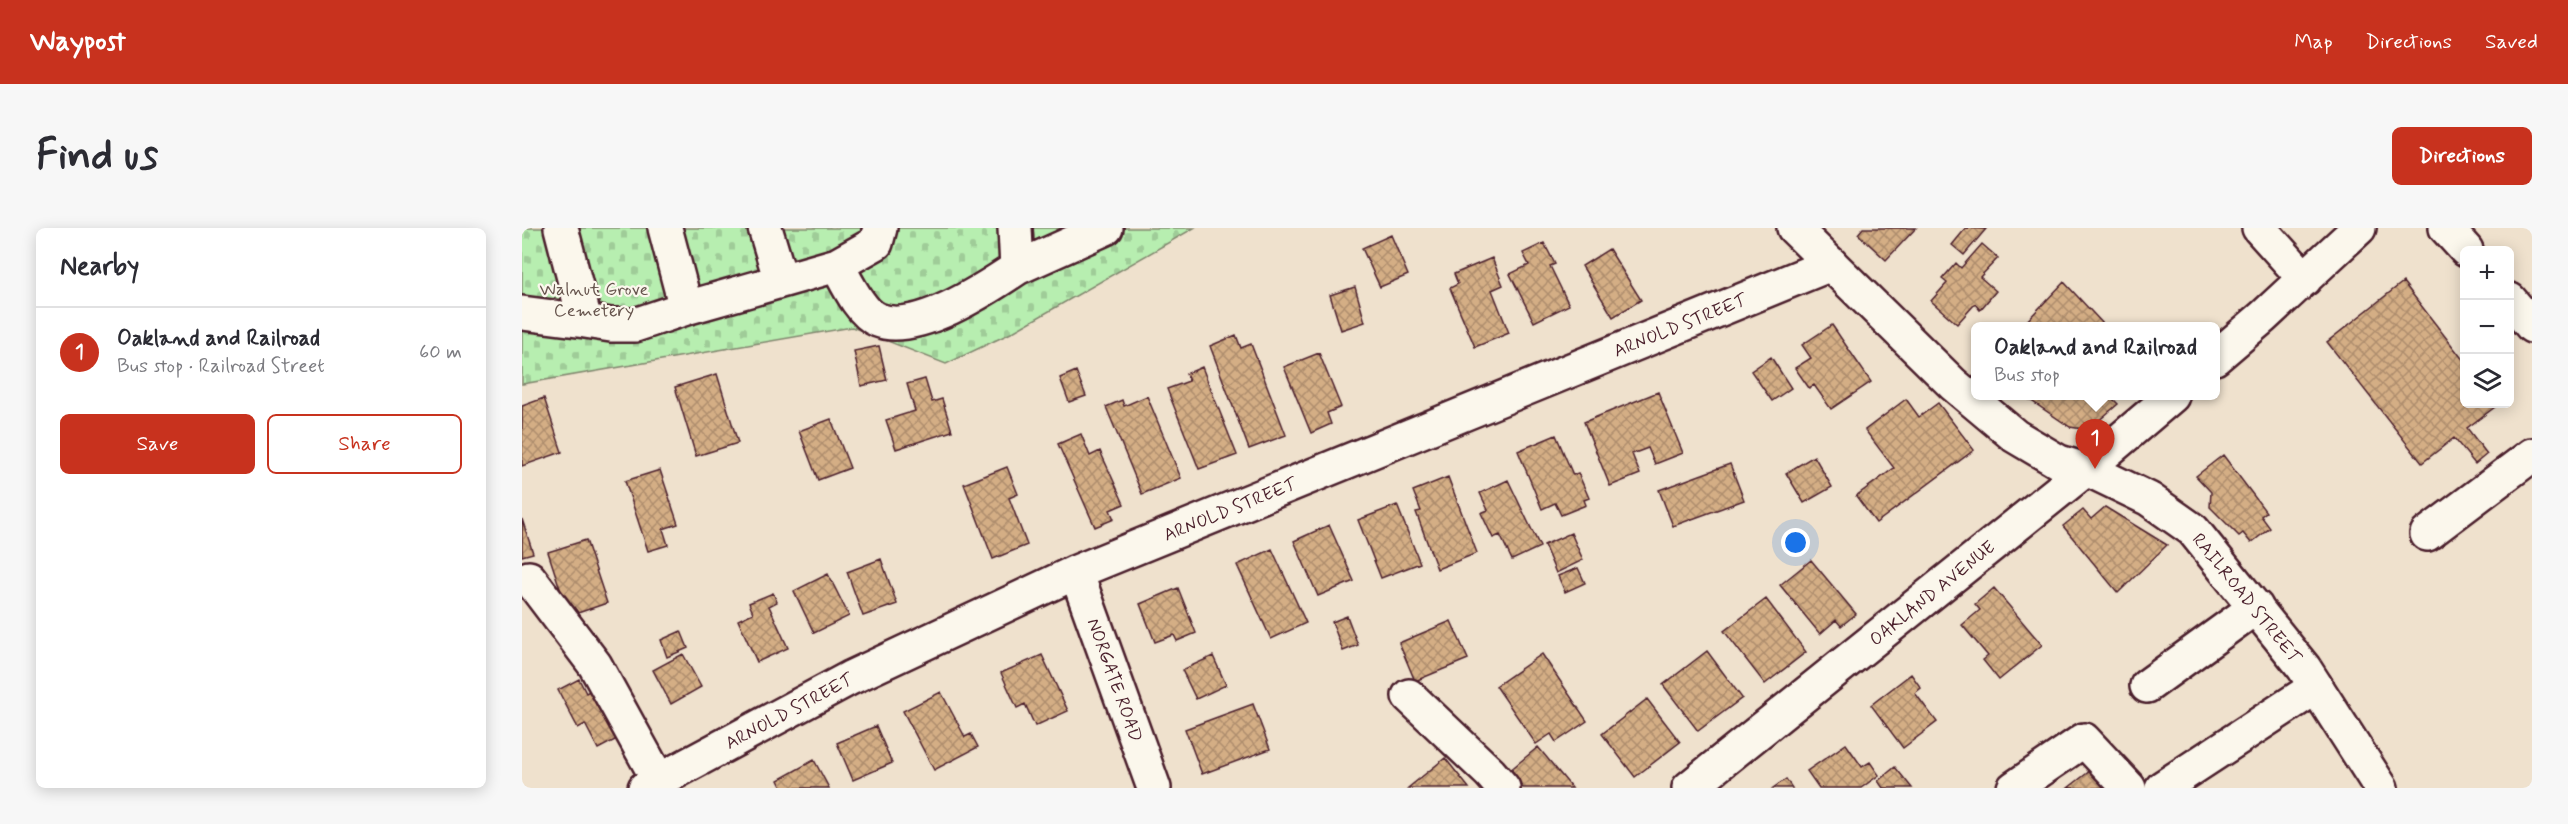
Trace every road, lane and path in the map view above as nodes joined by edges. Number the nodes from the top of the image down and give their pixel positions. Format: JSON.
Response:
{"nodes":[{"id":1,"x":561,"y":228,"type":"edge"},
{"id":2,"x":664,"y":228,"type":"edge"},
{"id":3,"x":765,"y":228,"type":"edge"},
{"id":4,"x":880,"y":228,"type":"edge"},
{"id":5,"x":1015,"y":228,"type":"edge"},
{"id":6,"x":1106,"y":228,"type":"edge"},
{"id":7,"x":1794,"y":228,"type":"edge"},
{"id":8,"x":2259,"y":228,"type":"edge"},
{"id":9,"x":2359,"y":228,"type":"edge"},
{"id":10,"x":2446,"y":228,"type":"edge"},
{"id":11,"x":2462,"y":246,"type":"edge"},
{"id":12,"x":1831,"y":264,"type":"junction"},
{"id":13,"x":837,"y":265,"type":"junction"},
{"id":14,"x":1017,"y":268,"type":"junction"},
{"id":15,"x":2305,"y":279,"type":"junction"},
{"id":16,"x":781,"y":281,"type":"junction"},
{"id":17,"x":2514,"y":305,"type":"edge"},
{"id":18,"x":686,"y":308,"type":"junction"},
{"id":19,"x":522,"y":313,"type":"edge"},
{"id":20,"x":585,"y":321,"type":"junction"},
{"id":21,"x":2532,"y":326,"type":"edge"},
{"id":22,"x":2220,"y":354,"type":"edge"},
{"id":23,"x":1971,"y":399,"type":"edge"},
{"id":24,"x":1972,"y":400,"type":"edge"},
{"id":25,"x":2167,"y":400,"type":"edge"},
{"id":26,"x":2532,"y":455,"type":"edge"},
{"id":27,"x":2085,"y":470,"type":"junction"},
{"id":28,"x":2427,"y":534,"type":"dead end"},
{"id":29,"x":1076,"y":572,"type":"junction"},
{"id":30,"x":529,"y":578,"type":"dead end"},
{"id":31,"x":2256,"y":607,"type":"junction"},
{"id":32,"x":2147,"y":686,"type":"dead end"},
{"id":33,"x":2316,"y":687,"type":"junction"},
{"id":34,"x":1409,"y":696,"type":"dead end"},
{"id":35,"x":652,"y":784,"type":"edge"},
{"id":36,"x":1154,"y":788,"type":"edge"},
{"id":37,"x":1503,"y":788,"type":"edge"},
{"id":38,"x":1689,"y":788,"type":"edge"},
{"id":39,"x":2014,"y":788,"type":"edge"},
{"id":40,"x":2129,"y":788,"type":"edge"},
{"id":41,"x":2162,"y":788,"type":"edge"},
{"id":42,"x":2381,"y":788,"type":"edge"}],
"edges":[{"from":1,"to":20,"type":"street"},
{"from":2,"to":18,"type":"street"},
{"from":3,"to":16,"type":"street"},
{"from":4,"to":13,"type":"street"},
{"from":5,"to":14,"type":"street"},
{"from":6,"to":14,"type":"street"},
{"from":7,"to":12,"type":"street","name":"RAILROAD STREET"},
{"from":8,"to":15,"type":"street"},
{"from":9,"to":15,"type":"street"},
{"from":10,"to":11,"type":"street"},
{"from":12,"to":23,"type":"street","name":"RAILROAD STREET"},
{"from":12,"to":29,"type":"street","name":"ARNOLD STREET"},
{"from":13,"to":14,"type":"street"},
{"from":13,"to":16,"type":"street"},
{"from":15,"to":22,"type":"street"},
{"from":16,"to":18,"type":"street"},
{"from":17,"to":21,"type":"street"},
{"from":18,"to":20,"type":"street"},
{"from":19,"to":20,"type":"street"},
{"from":24,"to":27,"type":"street","name":"RAILROAD STREET"},
{"from":25,"to":27,"type":"street","name":"OAKLAND AVENUE"},
{"from":26,"to":28,"type":"street"},
{"from":27,"to":31,"type":"street","name":"RAILROAD STREET"},
{"from":27,"to":38,"type":"street","name":"OAKLAND AVENUE"},
{"from":29,"to":35,"type":"street","name":"ARNOLD STREET"},
{"from":29,"to":36,"type":"street","name":"NORGATE ROAD"},
{"from":30,"to":35,"type":"street"},
{"from":31,"to":32,"type":"street"},
{"from":31,"to":33,"type":"street","name":"RAILROAD STREET"},
{"from":33,"to":41,"type":"street"},
{"from":33,"to":42,"type":"street","name":"RAILROAD STREET"},
{"from":34,"to":37,"type":"street"},
{"from":39,"to":40,"type":"street"}]}
